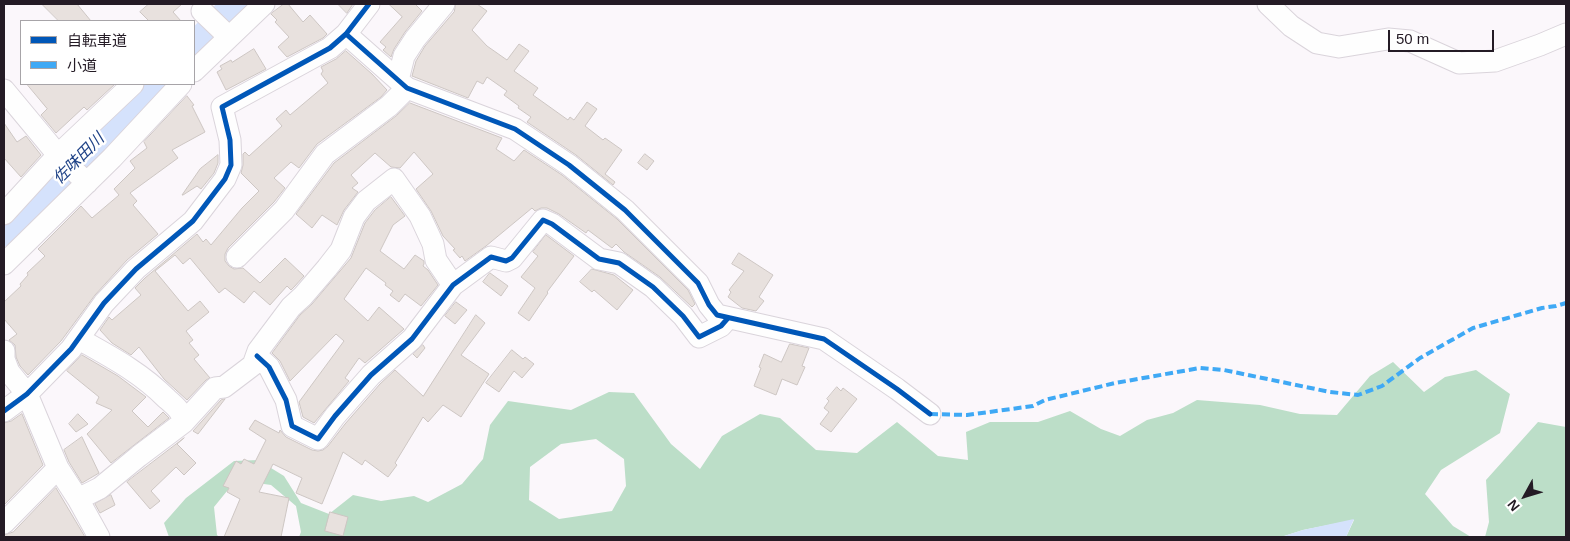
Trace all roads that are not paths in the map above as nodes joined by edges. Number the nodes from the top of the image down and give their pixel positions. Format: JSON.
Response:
{"nodes":[{"id":1,"x":264,"y":4,"type":"edge"},
{"id":2,"x":370,"y":4,"type":"edge"},
{"id":3,"x":444,"y":4,"type":"edge"},
{"id":4,"x":1268,"y":4,"type":"edge"},
{"id":5,"x":203,"y":12,"type":"edge"},
{"id":6,"x":346,"y":34,"type":"junction"},
{"id":7,"x":1566,"y":34,"type":"edge"},
{"id":8,"x":227,"y":36,"type":"junction"},
{"id":9,"x":195,"y":70,"type":"edge"},
{"id":10,"x":403,"y":84,"type":"junction"},
{"id":11,"x":132,"y":85,"type":"edge"},
{"id":12,"x":180,"y":85,"type":"edge"},
{"id":13,"x":4,"y":90,"type":"edge"},
{"id":14,"x":59,"y":157,"type":"junction"},
{"id":15,"x":84,"y":180,"type":"junction"},
{"id":16,"x":4,"y":214,"type":"edge"},
{"id":17,"x":237,"y":257,"type":"dead end"},
{"id":18,"x":4,"y":264,"type":"edge"},
{"id":19,"x":453,"y":286,"type":"junction"},
{"id":20,"x":728,"y":318,"type":"junction"},
{"id":21,"x":79,"y":339,"type":"junction"},
{"id":22,"x":4,"y":351,"type":"edge"},
{"id":23,"x":257,"y":356,"type":"junction"},
{"id":24,"x":27,"y":394,"type":"junction"},
{"id":25,"x":4,"y":411,"type":"edge"},
{"id":26,"x":930,"y":414,"type":"dead end"},
{"id":27,"x":184,"y":422,"type":"junction"},
{"id":28,"x":58,"y":468,"type":"junction"},
{"id":29,"x":78,"y":498,"type":"junction"},
{"id":30,"x":4,"y":523,"type":"edge"},
{"id":31,"x":99,"y":537,"type":"edge"}],
"edges":[{"from":1,"to":8,"type":"street"},
{"from":2,"to":6,"type":"street"},
{"from":3,"to":10,"type":"street"},
{"from":4,"to":7,"type":"street"},
{"from":5,"to":8,"type":"street"},
{"from":6,"to":10,"type":"street"},
{"from":6,"to":21,"type":"street"},
{"from":8,"to":9,"type":"street"},
{"from":10,"to":17,"type":"street"},
{"from":10,"to":20,"type":"street"},
{"from":11,"to":14,"type":"street"},
{"from":12,"to":15,"type":"street"},
{"from":13,"to":14,"type":"street"},
{"from":14,"to":15,"type":"street"},
{"from":14,"to":16,"type":"street"},
{"from":15,"to":18,"type":"street"},
{"from":19,"to":20,"type":"street"},
{"from":19,"to":23,"type":"street"},
{"from":19,"to":23,"type":"street"},
{"from":20,"to":26,"type":"street"},
{"from":21,"to":24,"type":"street"},
{"from":21,"to":27,"type":"street"},
{"from":22,"to":24,"type":"street"},
{"from":23,"to":27,"type":"street"},
{"from":24,"to":25,"type":"street"},
{"from":24,"to":28,"type":"street"},
{"from":27,"to":29,"type":"street"},
{"from":28,"to":29,"type":"street"},
{"from":28,"to":30,"type":"street"},
{"from":29,"to":31,"type":"street"}]}
